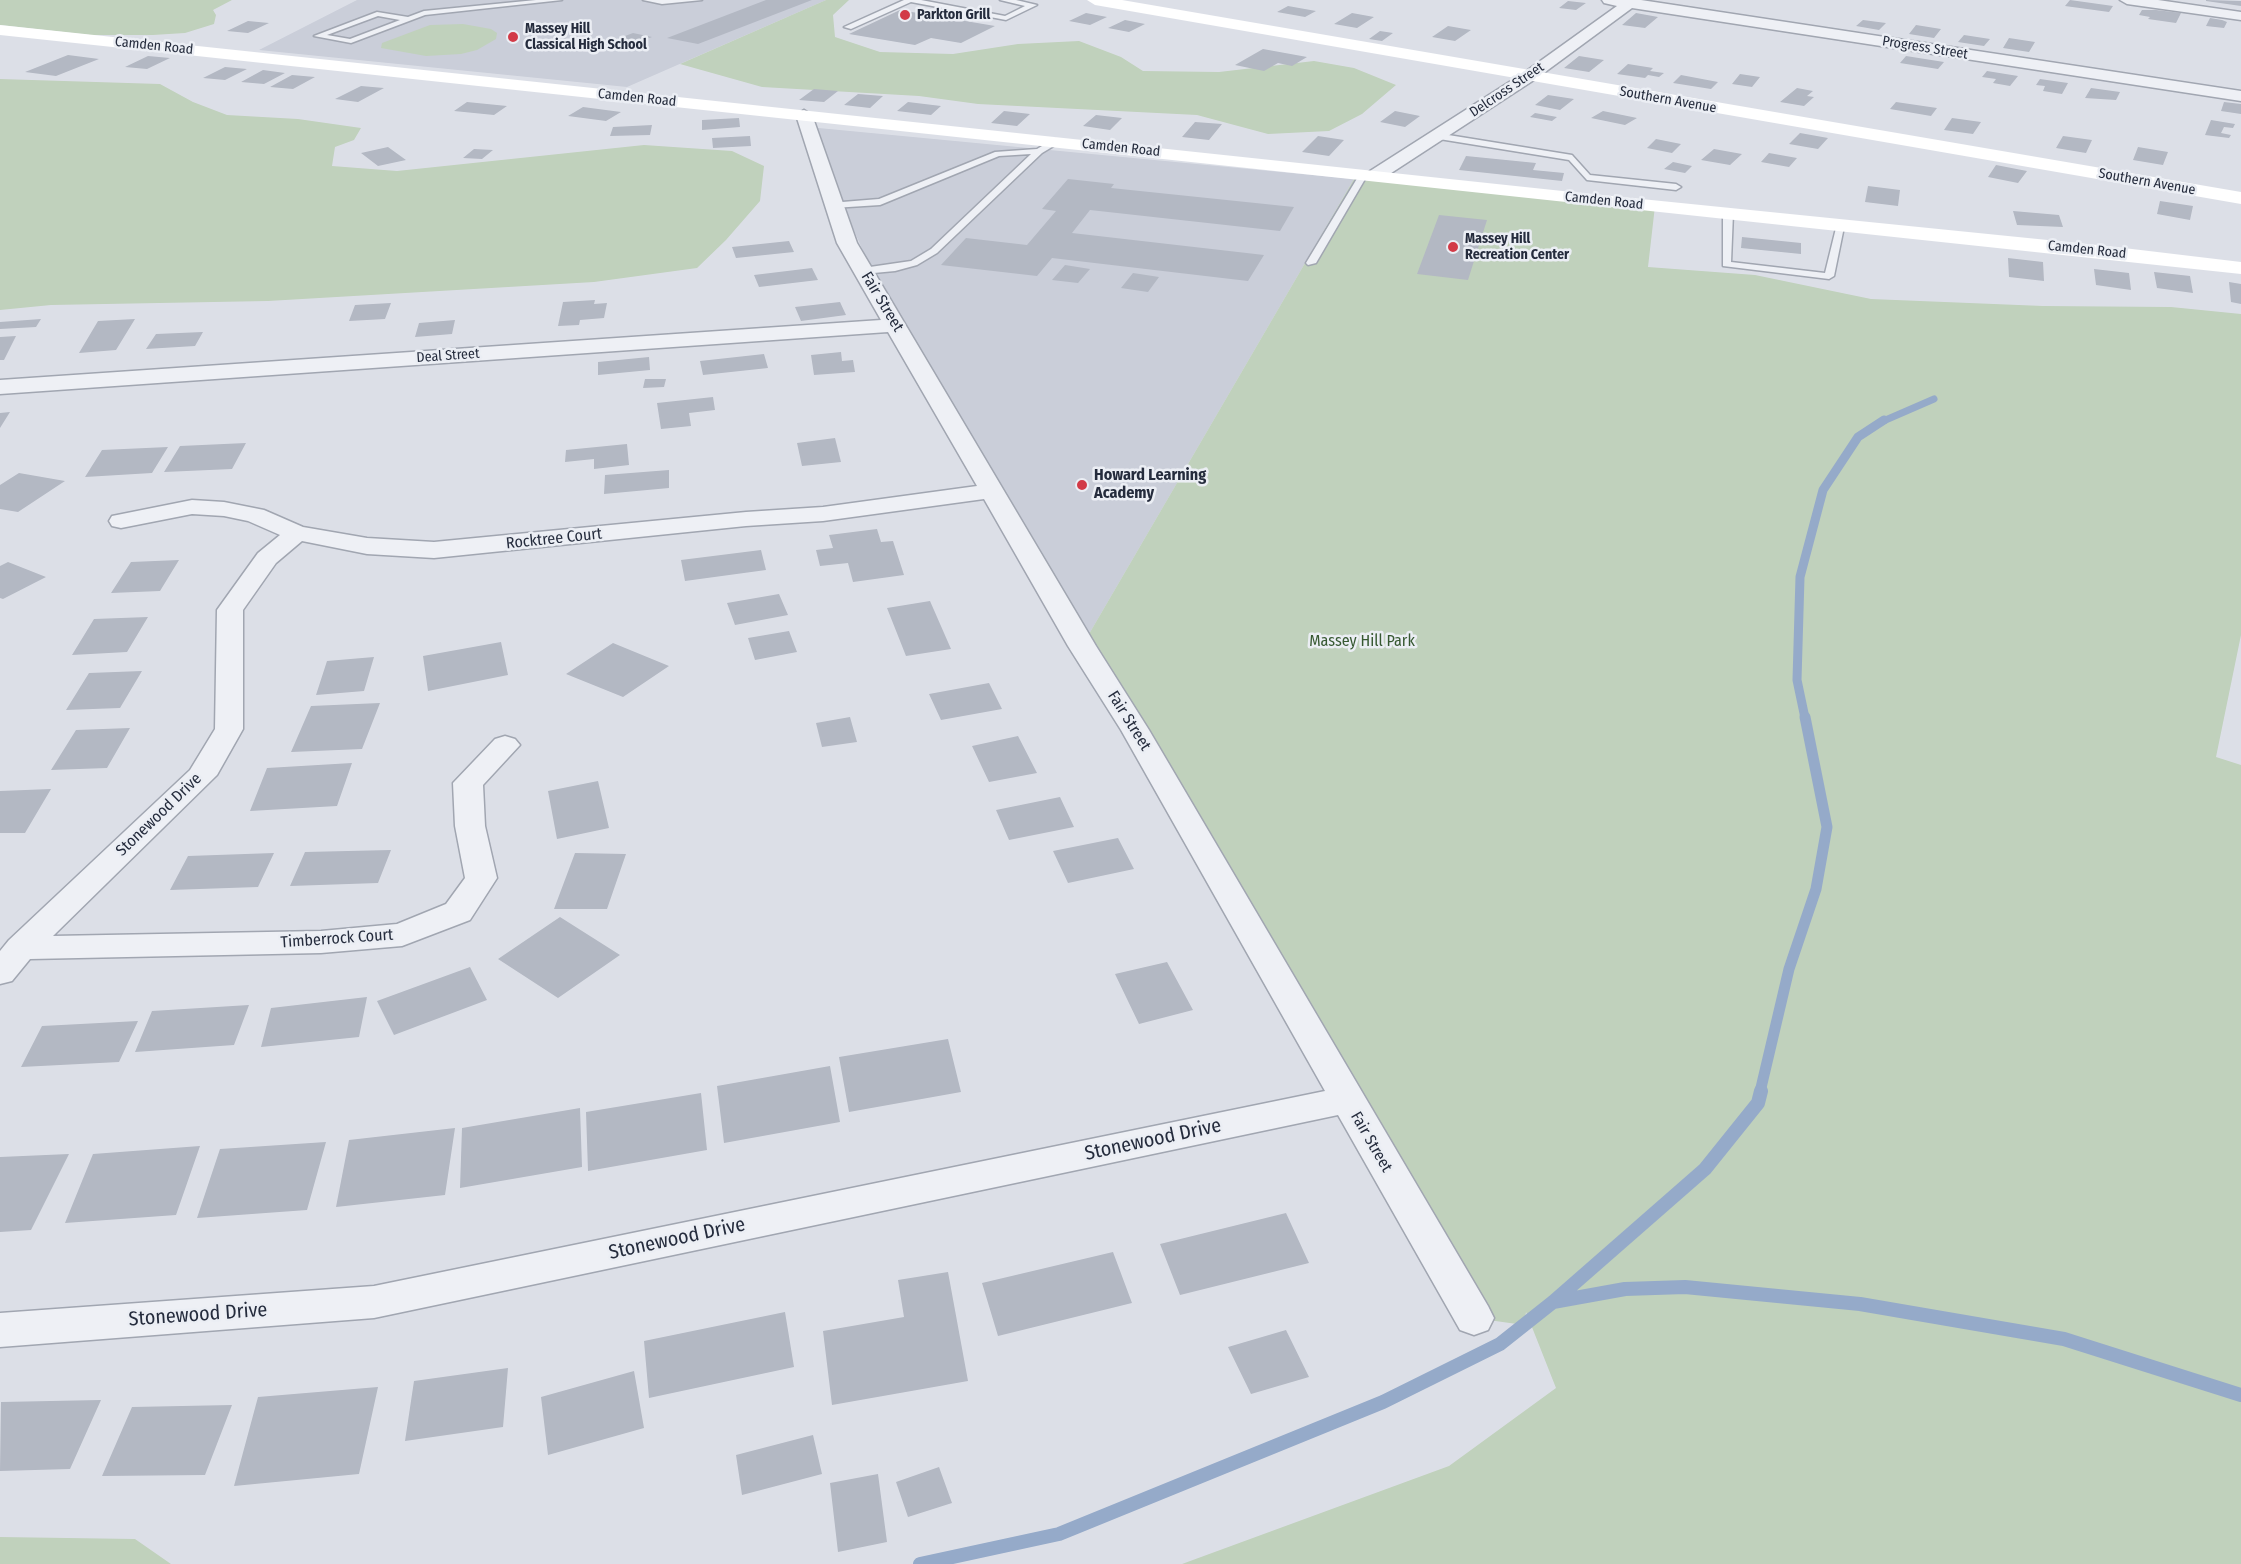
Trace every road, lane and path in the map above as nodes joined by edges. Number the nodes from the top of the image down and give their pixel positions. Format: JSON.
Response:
{"nodes":[{"id":1,"x":558,"y":0,"type":"edge"},
{"id":2,"x":647,"y":0,"type":"edge"},
{"id":3,"x":698,"y":0,"type":"edge"},
{"id":4,"x":910,"y":0,"type":"edge"},
{"id":5,"x":1004,"y":0,"type":"edge"},
{"id":6,"x":1095,"y":0,"type":"edge"},
{"id":7,"x":1609,"y":0,"type":"edge"},
{"id":8,"x":2127,"y":0,"type":"edge"},
{"id":9,"x":1632,"y":2,"type":"edge"},
{"id":10,"x":2241,"y":16,"type":"edge"},
{"id":11,"x":409,"y":19,"type":"junction"},
{"id":12,"x":848,"y":27,"type":"dead end"},
{"id":13,"x":0,"y":30,"type":"edge"},
{"id":14,"x":1532,"y":75,"type":"junction"},
{"id":15,"x":2241,"y":96,"type":"edge"},
{"id":16,"x":804,"y":116,"type":"junction"},
{"id":17,"x":1436,"y":136,"type":"junction"},
{"id":18,"x":1046,"y":146,"type":"junction"},
{"id":19,"x":1370,"y":174,"type":"junction"},
{"id":20,"x":1587,"y":177,"type":"junction"},
{"id":21,"x":1676,"y":186,"type":"dead end"},
{"id":22,"x":2241,"y":198,"type":"edge"},
{"id":23,"x":1581,"y":199,"type":"junction"},
{"id":24,"x":833,"y":206,"type":"junction"},
{"id":25,"x":1728,"y":213,"type":"junction"},
{"id":26,"x":1842,"y":224,"type":"junction"},
{"id":27,"x":1311,"y":263,"type":"dead end"},
{"id":28,"x":2241,"y":268,"type":"edge"},
{"id":29,"x":863,"y":271,"type":"junction"},
{"id":30,"x":896,"y":324,"type":"junction"},
{"id":31,"x":0,"y":387,"type":"edge"},
{"id":32,"x":991,"y":491,"type":"junction"},
{"id":33,"x":121,"y":521,"type":"dead end"},
{"id":34,"x":297,"y":533,"type":"junction"},
{"id":35,"x":505,"y":745,"type":"dead end"},
{"id":36,"x":21,"y":948,"type":"junction"},
{"id":37,"x":0,"y":973,"type":"edge"},
{"id":38,"x":1347,"y":1100,"type":"junction"},
{"id":39,"x":1474,"y":1318,"type":"dead end"},
{"id":40,"x":0,"y":1330,"type":"edge"}],
"edges":[{"from":1,"to":11,"type":"lane"},
{"from":2,"to":3,"type":"lane"},
{"from":4,"to":5,"type":"lane"},
{"from":4,"to":12,"type":"lane"},
{"from":6,"to":14,"type":"street","name":"Southern Avenue"},
{"from":7,"to":9,"type":"street","name":"Progress Street"},
{"from":8,"to":10,"type":"street"},
{"from":9,"to":14,"type":"street","name":"Delcross Street"},
{"from":9,"to":15,"type":"street","name":"Progress Street"},
{"from":11,"to":11,"type":"lane"},
{"from":13,"to":16,"type":"street","name":"Camden Road"},
{"from":14,"to":17,"type":"street","name":"Delcross Street"},
{"from":14,"to":22,"type":"street","name":"Southern Avenue"},
{"from":16,"to":18,"type":"street","name":"Camden Road"},
{"from":16,"to":24,"type":"street","name":"Fair Street"},
{"from":17,"to":19,"type":"street","name":"Delcross Street"},
{"from":17,"to":20,"type":"lane"},
{"from":18,"to":19,"type":"street","name":"Camden Road"},
{"from":18,"to":24,"type":"lane"},
{"from":18,"to":29,"type":"lane"},
{"from":19,"to":23,"type":"street","name":"Camden Road"},
{"from":19,"to":27,"type":"lane"},
{"from":20,"to":21,"type":"lane"},
{"from":20,"to":23,"type":"lane"},
{"from":23,"to":25,"type":"street","name":"Camden Road"},
{"from":24,"to":29,"type":"street","name":"Fair Street"},
{"from":25,"to":26,"type":"street","name":"Camden Road"},
{"from":25,"to":26,"type":"lane"},
{"from":26,"to":28,"type":"street","name":"Camden Road"},
{"from":29,"to":30,"type":"street","name":"Fair Street"},
{"from":30,"to":31,"type":"street","name":"Deal Street"},
{"from":30,"to":32,"type":"street","name":"Fair Street"},
{"from":32,"to":34,"type":"street","name":"Rocktree Court"},
{"from":32,"to":38,"type":"street","name":"Fair Street"},
{"from":33,"to":34,"type":"street","name":"Rocktree Court"},
{"from":34,"to":36,"type":"street","name":"Stonewood Drive"},
{"from":35,"to":36,"type":"street","name":"Timberrock Court"},
{"from":36,"to":37,"type":"street","name":"Stonewood Drive"},
{"from":38,"to":39,"type":"street","name":"Fair Street"},
{"from":38,"to":40,"type":"street","name":"Stonewood Drive"}]}
